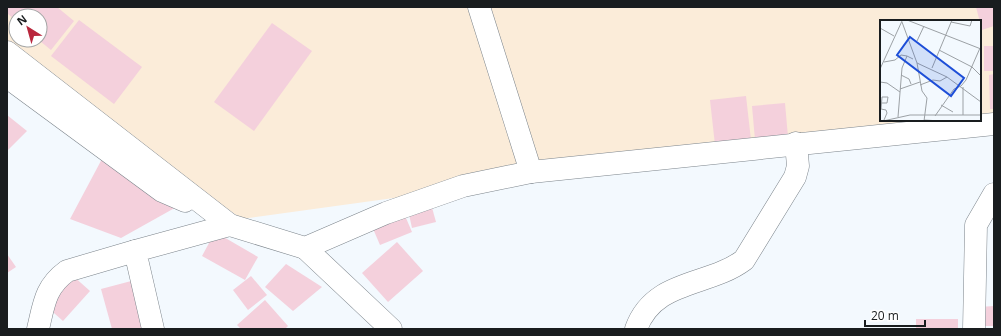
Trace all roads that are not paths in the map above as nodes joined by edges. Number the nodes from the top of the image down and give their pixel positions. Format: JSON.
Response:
{"nodes":[{"id":1,"x":478,"y":7,"type":"edge"},
{"id":2,"x":7,"y":52,"type":"edge"},
{"id":3,"x":7,"y":78,"type":"edge"},
{"id":4,"x":994,"y":124,"type":"edge"},
{"id":5,"x":796,"y":143,"type":"junction"},
{"id":6,"x":531,"y":172,"type":"junction"},
{"id":7,"x":994,"y":194,"type":"edge"},
{"id":8,"x":213,"y":212,"type":"junction"},
{"id":9,"x":230,"y":225,"type":"junction"},
{"id":10,"x":305,"y":248,"type":"junction"},
{"id":11,"x":135,"y":251,"type":"junction"},
{"id":12,"x":38,"y":329,"type":"edge"},
{"id":13,"x":153,"y":329,"type":"edge"},
{"id":14,"x":391,"y":329,"type":"edge"},
{"id":15,"x":636,"y":329,"type":"edge"},
{"id":16,"x":974,"y":329,"type":"edge"}],
"edges":[{"from":1,"to":6,"type":"street"},
{"from":2,"to":8,"type":"street"},
{"from":3,"to":8,"type":"street"},
{"from":4,"to":5,"type":"street"},
{"from":5,"to":6,"type":"street"},
{"from":5,"to":15,"type":"street"},
{"from":6,"to":10,"type":"street"},
{"from":7,"to":16,"type":"street"},
{"from":8,"to":9,"type":"street"},
{"from":9,"to":10,"type":"street"},
{"from":9,"to":11,"type":"street"},
{"from":10,"to":14,"type":"street"},
{"from":11,"to":12,"type":"street"},
{"from":11,"to":13,"type":"street"}]}
